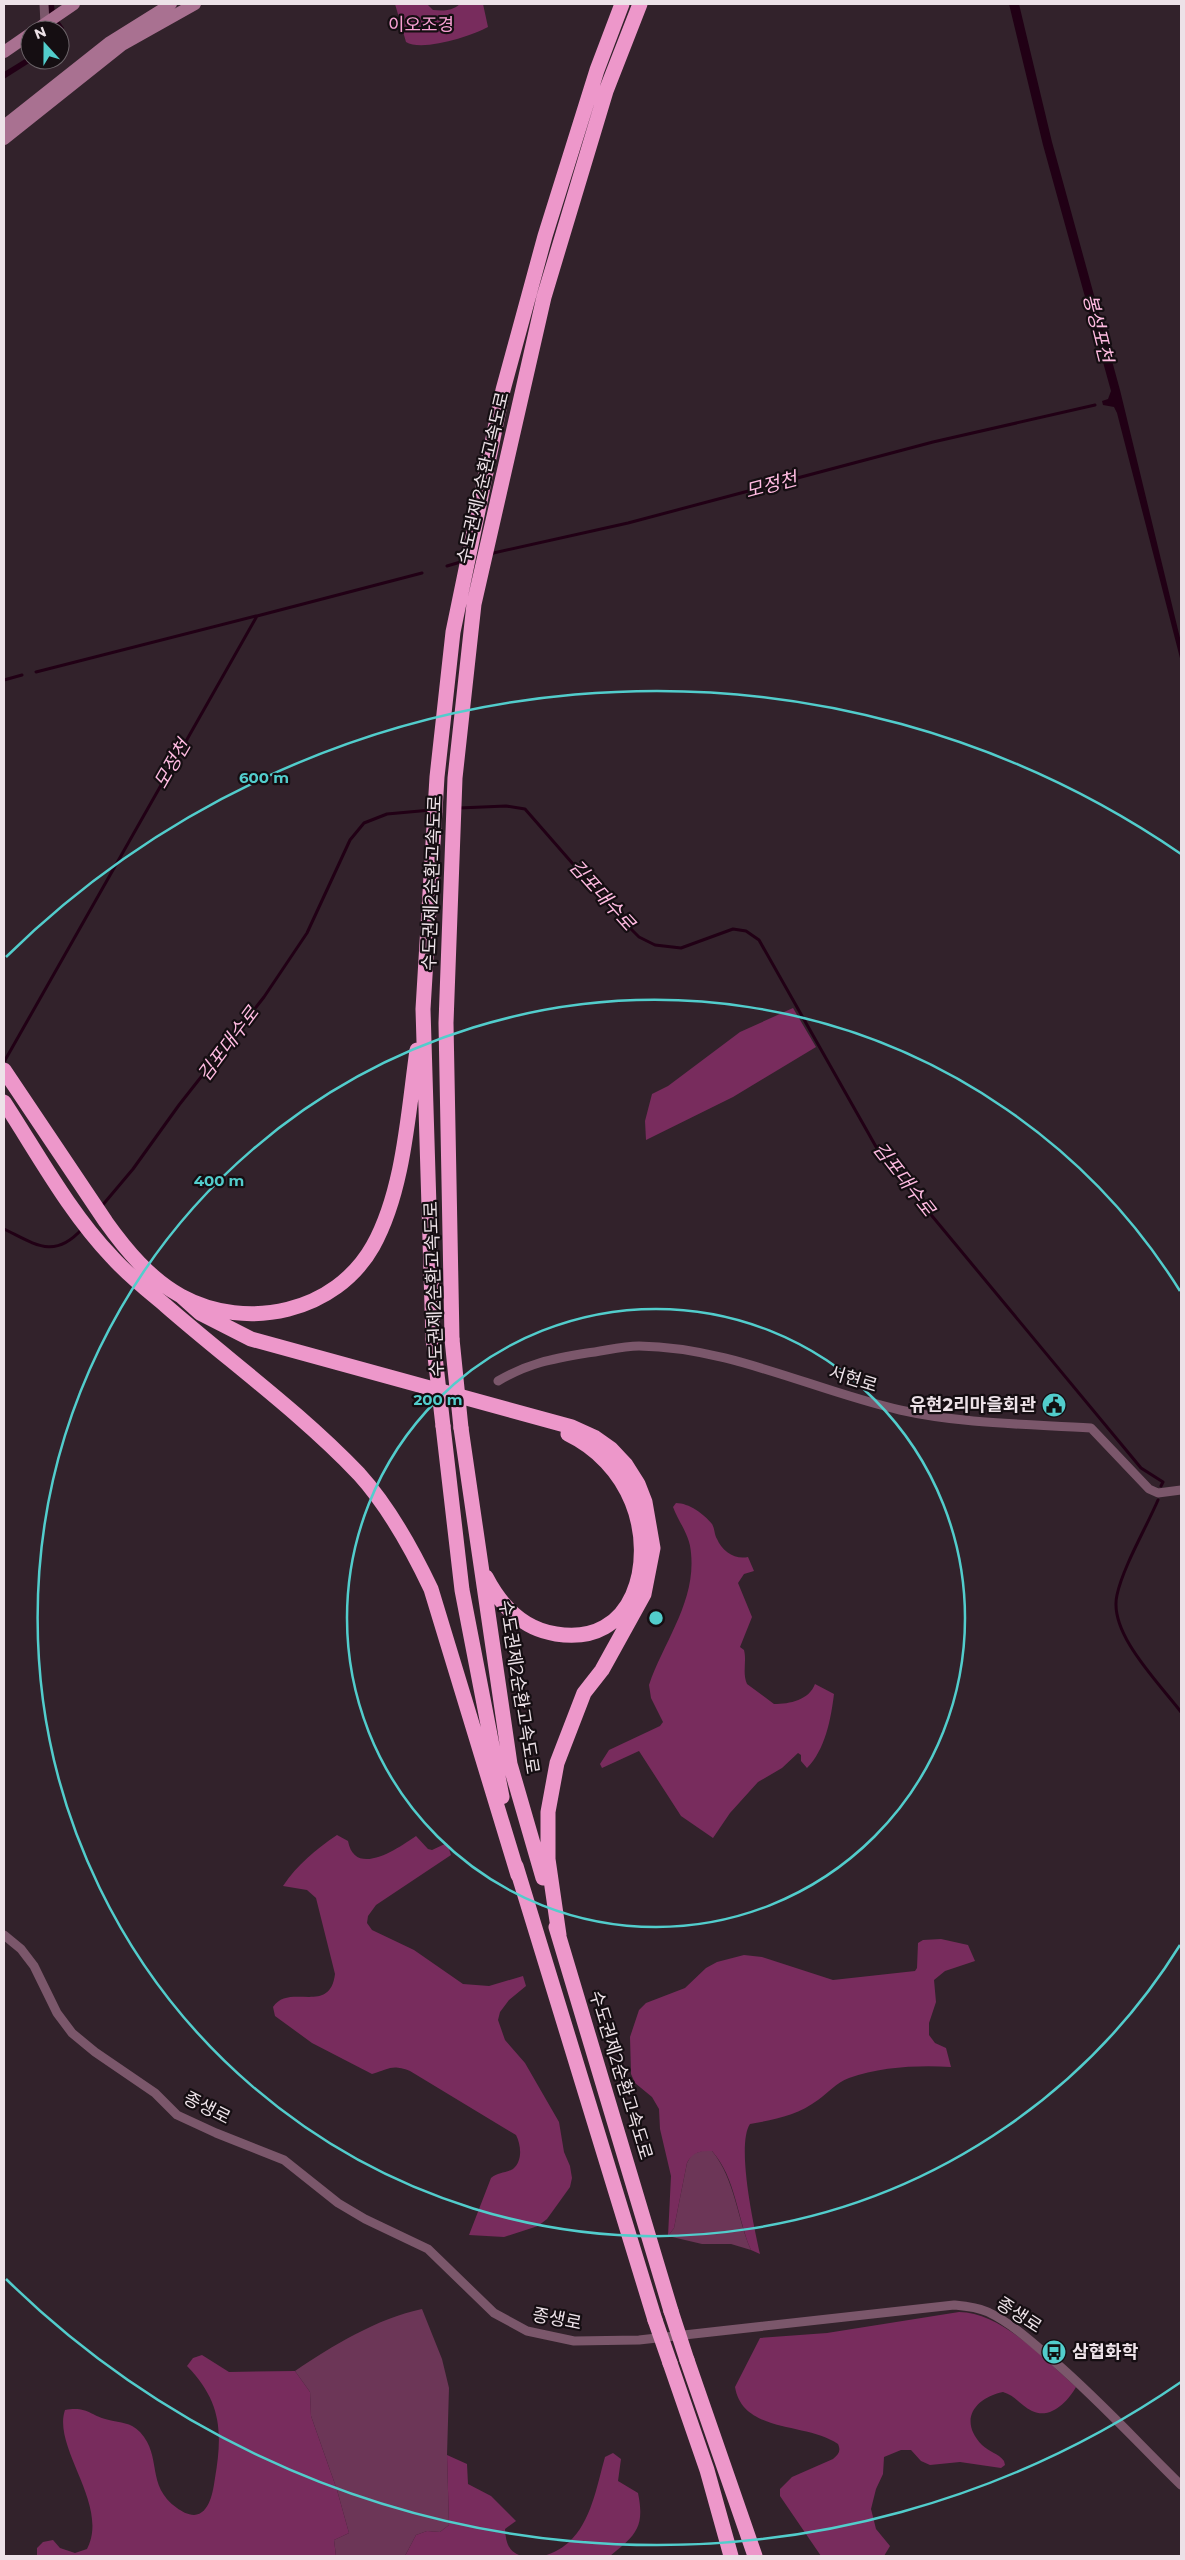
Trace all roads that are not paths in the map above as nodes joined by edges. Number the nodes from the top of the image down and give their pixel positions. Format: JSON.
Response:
{"nodes":[{"id":1,"x":44,"y":4,"type":"edge"},
{"id":2,"x":74,"y":4,"type":"edge"},
{"id":3,"x":171,"y":4,"type":"edge"},
{"id":4,"x":195,"y":4,"type":"edge"},
{"id":5,"x":622,"y":4,"type":"edge"},
{"id":6,"x":640,"y":4,"type":"edge"},
{"id":7,"x":43,"y":20,"type":"edge"},
{"id":8,"x":50,"y":20,"type":"edge"},
{"id":9,"x":20,"y":41,"type":"edge"},
{"id":10,"x":4,"y":52,"type":"edge"},
{"id":11,"x":4,"y":126,"type":"edge"},
{"id":12,"x":4,"y":139,"type":"edge"},
{"id":13,"x":422,"y":1009,"type":"junction"},
{"id":14,"x":4,"y":1070,"type":"edge"},
{"id":15,"x":4,"y":1103,"type":"edge"},
{"id":16,"x":181,"y":1296,"type":"junction"},
{"id":17,"x":162,"y":1303,"type":"junction"},
{"id":18,"x":498,"y":1381,"type":"dead end"},
{"id":19,"x":1181,"y":1490,"type":"edge"},
{"id":20,"x":474,"y":1515,"type":"junction"},
{"id":21,"x":518,"y":1875,"type":"junction"},
{"id":22,"x":4,"y":1935,"type":"edge"},
{"id":23,"x":559,"y":1936,"type":"junction"},
{"id":24,"x":1181,"y":2485,"type":"edge"},
{"id":25,"x":731,"y":2556,"type":"edge"},
{"id":26,"x":755,"y":2556,"type":"edge"}],
"edges":[{"from":1,"to":7,"type":"street"},
{"from":2,"to":8,"type":"main road"},
{"from":3,"to":11,"type":"main road"},
{"from":4,"to":12,"type":"main road"},
{"from":5,"to":13,"type":"highway","name":"수도권제2순환고속도로"},
{"from":6,"to":20,"type":"highway","name":"수도권제2순환고속도로","bridge":true},
{"from":9,"to":10,"type":"main road"},
{"from":13,"to":16,"type":"highway"},
{"from":13,"to":21,"type":"highway","name":"수도권제2순환고속도로","bridge":true},
{"from":14,"to":16,"type":"highway"},
{"from":15,"to":17,"type":"highway"},
{"from":16,"to":23,"type":"highway"},
{"from":17,"to":20,"type":"highway"},
{"from":17,"to":21,"type":"highway"},
{"from":18,"to":19,"type":"street","name":"서현로"},
{"from":20,"to":23,"type":"highway","name":"수도권제2순환고속도로"},
{"from":21,"to":25,"type":"highway","name":"수도권제2순환고속도로","bridge":true},
{"from":22,"to":24,"type":"street","name":"종생로"},
{"from":23,"to":26,"type":"highway","name":"수도권제2순환고속도로","bridge":true}]}
